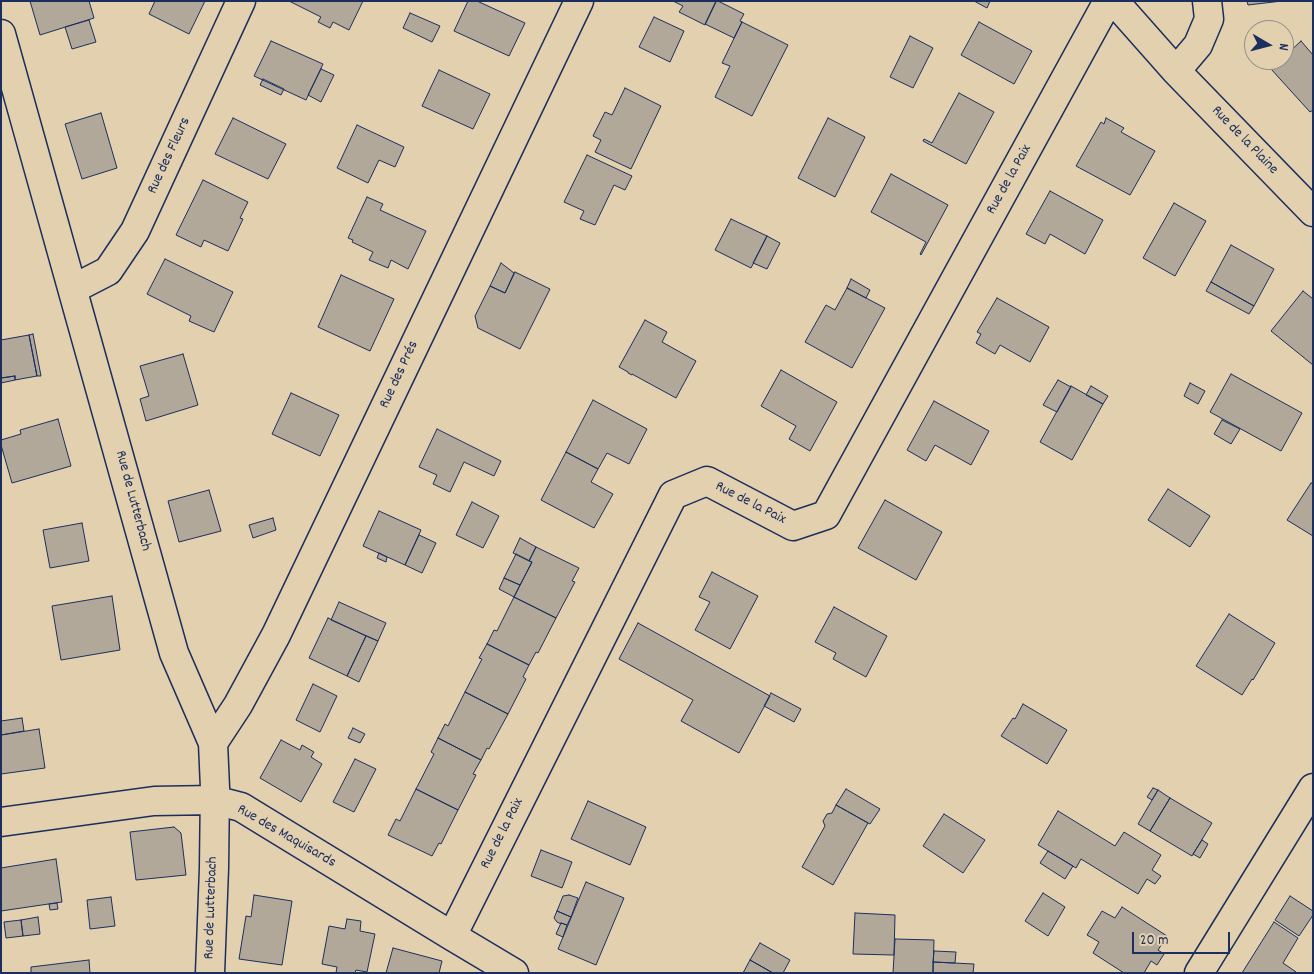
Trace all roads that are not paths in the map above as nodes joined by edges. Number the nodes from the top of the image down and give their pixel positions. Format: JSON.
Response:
{"nodes":[{"id":1,"x":241,"y":1,"type":"edge"},
{"id":2,"x":579,"y":1,"type":"edge"},
{"id":3,"x":1108,"y":1,"type":"edge"},
{"id":4,"x":1114,"y":1,"type":"edge"},
{"id":5,"x":1207,"y":1,"type":"edge"},
{"id":6,"x":1,"y":34,"type":"edge"},
{"id":7,"x":1176,"y":71,"type":"junction"},
{"id":8,"x":1313,"y":212,"type":"edge"},
{"id":9,"x":73,"y":289,"type":"junction"},
{"id":10,"x":213,"y":744,"type":"junction"},
{"id":11,"x":1313,"y":788,"type":"edge"},
{"id":12,"x":214,"y":800,"type":"junction"},
{"id":13,"x":1,"y":822,"type":"edge"},
{"id":14,"x":452,"y":936,"type":"junction"},
{"id":15,"x":210,"y":973,"type":"edge"},
{"id":16,"x":514,"y":973,"type":"edge"},
{"id":17,"x":1199,"y":973,"type":"edge"}],
"edges":[{"from":1,"to":9,"type":"street","name":"Rue des Fleurs"},
{"from":2,"to":10,"type":"street","name":"Rue des Prés"},
{"from":3,"to":14,"type":"street","name":"Rue de la Paix"},
{"from":4,"to":7,"type":"street","name":"Rue de la Plaine"},
{"from":5,"to":7,"type":"street"},
{"from":6,"to":9,"type":"street","name":"Rue de Lutterbach"},
{"from":7,"to":8,"type":"street","name":"Rue de la Plaine"},
{"from":9,"to":10,"type":"street","name":"Rue de Lutterbach"},
{"from":10,"to":12,"type":"street","name":"Rue de Lutterbach"},
{"from":11,"to":17,"type":"street"},
{"from":12,"to":13,"type":"street","name":"Rue des Maquisards"},
{"from":12,"to":14,"type":"street","name":"Rue des Maquisards"},
{"from":12,"to":15,"type":"street","name":"Rue de Lutterbach"},
{"from":14,"to":16,"type":"street","name":"Rue des Maquisards"}]}
